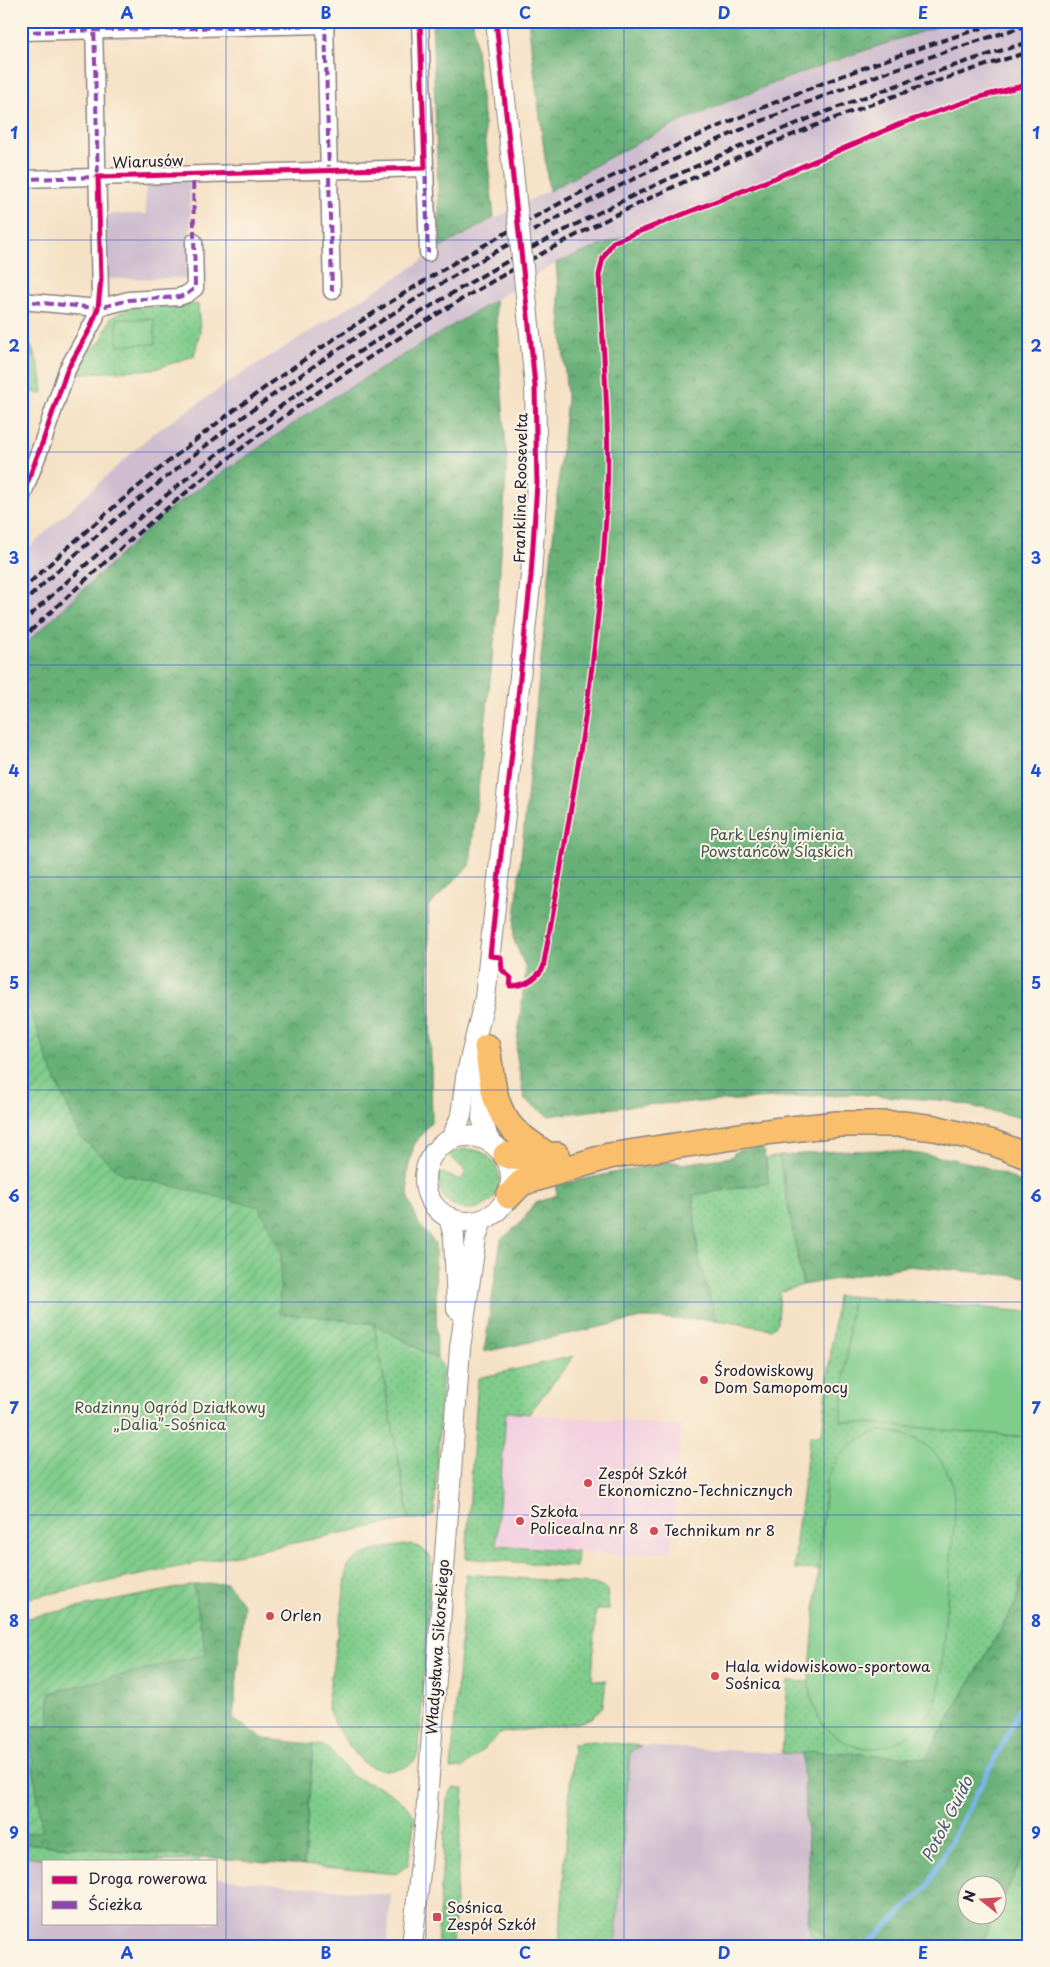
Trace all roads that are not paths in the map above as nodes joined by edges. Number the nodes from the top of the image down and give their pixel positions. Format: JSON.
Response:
{"nodes":[{"id":1,"x":420,"y":21,"type":"edge"},
{"id":2,"x":496,"y":21,"type":"edge"},
{"id":3,"x":326,"y":23,"type":"edge"},
{"id":4,"x":94,"y":26,"type":"edge"},
{"id":5,"x":21,"y":32,"type":"edge"},
{"id":6,"x":425,"y":168,"type":"junction"},
{"id":7,"x":330,"y":169,"type":"junction"},
{"id":8,"x":98,"y":177,"type":"junction"},
{"id":9,"x":21,"y":179,"type":"edge"},
{"id":10,"x":194,"y":242,"type":"dead end"},
{"id":11,"x":428,"y":253,"type":"dead end"},
{"id":12,"x":332,"y":291,"type":"dead end"},
{"id":13,"x":21,"y":301,"type":"edge"},
{"id":14,"x":98,"y":308,"type":"junction"},
{"id":15,"x":25,"y":478,"type":"edge"},
{"id":16,"x":21,"y":499,"type":"edge"},
{"id":17,"x":485,"y":998,"type":"junction"},
{"id":18,"x":487,"y":1047,"type":"junction"},
{"id":19,"x":452,"y":1138,"type":"junction"},
{"id":20,"x":497,"y":1147,"type":"junction"},
{"id":21,"x":547,"y":1155,"type":"junction"},
{"id":22,"x":609,"y":1156,"type":"junction"},
{"id":23,"x":1029,"y":1157,"type":"edge"},
{"id":24,"x":509,"y":1196,"type":"junction"},
{"id":25,"x":448,"y":1217,"type":"junction"},
{"id":26,"x":482,"y":1220,"type":"junction"},
{"id":27,"x":460,"y":1348,"type":"junction"},
{"id":28,"x":412,"y":1946,"type":"edge"}],
"edges":[{"from":1,"to":6,"type":"street"},
{"from":2,"to":17,"type":"street","name":"Franklina Roosevelta","bridge":true},
{"from":3,"to":4,"type":"street"},
{"from":3,"to":7,"type":"street"},
{"from":4,"to":5,"type":"street"},
{"from":4,"to":8,"type":"street"},
{"from":6,"to":7,"type":"street","name":"Wiarusów"},
{"from":6,"to":11,"type":"street"},
{"from":7,"to":8,"type":"street","name":"Wiarusów"},
{"from":7,"to":12,"type":"street"},
{"from":8,"to":9,"type":"street","name":"Wiarusów"},
{"from":8,"to":14,"type":"street","name":"Wiarusów"},
{"from":10,"to":14,"type":"street"},
{"from":13,"to":14,"type":"street"},
{"from":14,"to":15,"type":"street","name":"Wiarusów"},
{"from":15,"to":16,"type":"street","name":"Wiarusów"},
{"from":17,"to":18,"type":"street","name":"Franklina Roosevelta"},
{"from":17,"to":19,"type":"street","name":"Franklina Roosevelta"},
{"from":18,"to":20,"type":"street","name":"Franklina Roosevelta"},
{"from":18,"to":21,"type":"main road"},
{"from":19,"to":20,"type":"street"},
{"from":19,"to":25,"type":"street"},
{"from":20,"to":21,"type":"main road"},
{"from":20,"to":24,"type":"street"},
{"from":21,"to":22,"type":"main road"},
{"from":22,"to":23,"type":"main road"},
{"from":22,"to":24,"type":"main road"},
{"from":24,"to":26,"type":"street"},
{"from":25,"to":26,"type":"street"},
{"from":25,"to":27,"type":"street","name":"Władysława Sikorskiego"},
{"from":26,"to":27,"type":"street","name":"Władysława Sikorskiego"},
{"from":27,"to":28,"type":"street","name":"Władysława Sikorskiego"}]}
